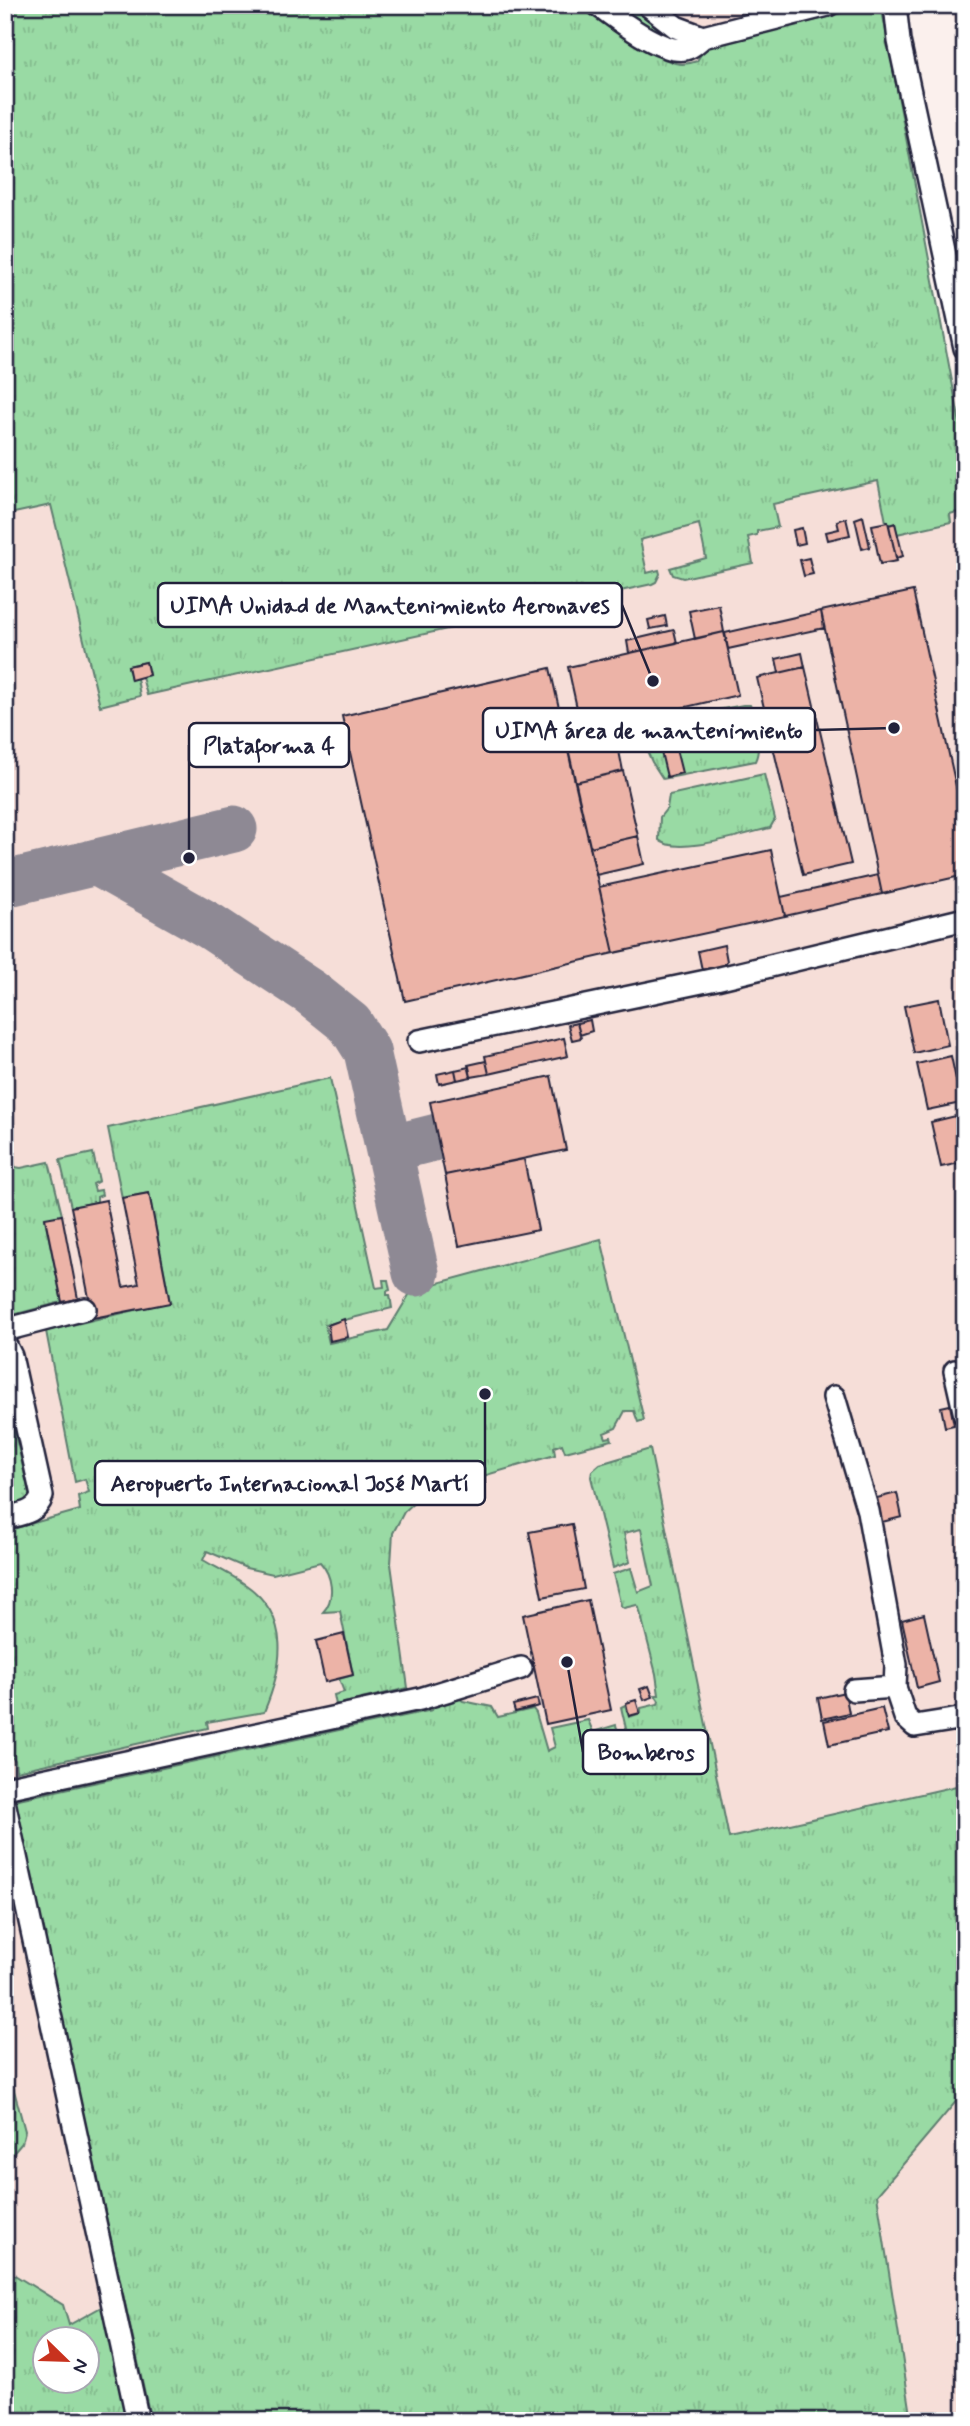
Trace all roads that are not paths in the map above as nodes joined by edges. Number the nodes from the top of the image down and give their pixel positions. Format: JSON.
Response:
{"nodes":[{"id":1,"x":598,"y":5,"type":"edge"},
{"id":2,"x":648,"y":5,"type":"edge"},
{"id":3,"x":828,"y":5,"type":"edge"},
{"id":4,"x":895,"y":5,"type":"edge"},
{"id":5,"x":703,"y":37,"type":"junction"},
{"id":6,"x":965,"y":348,"type":"edge"},
{"id":7,"x":965,"y":919,"type":"edge"},
{"id":8,"x":419,"y":1041,"type":"dead end"},
{"id":9,"x":85,"y":1309,"type":"dead end"},
{"id":10,"x":12,"y":1328,"type":"edge"},
{"id":11,"x":8,"y":1350,"type":"edge"},
{"id":12,"x":956,"y":1371,"type":"dead end"},
{"id":13,"x":834,"y":1397,"type":"dead end"},
{"id":14,"x":965,"y":1415,"type":"edge"},
{"id":15,"x":5,"y":1518,"type":"edge"},
{"id":16,"x":521,"y":1668,"type":"dead end"},
{"id":17,"x":895,"y":1687,"type":"junction"},
{"id":18,"x":854,"y":1690,"type":"dead end"},
{"id":19,"x":965,"y":1718,"type":"edge"},
{"id":20,"x":5,"y":1788,"type":"edge"},
{"id":21,"x":5,"y":1806,"type":"edge"},
{"id":22,"x":138,"y":2421,"type":"edge"}],
"edges":[{"from":1,"to":5,"type":"street"},
{"from":2,"to":5,"type":"street"},
{"from":3,"to":5,"type":"street"},
{"from":4,"to":6,"type":"street"},
{"from":7,"to":8,"type":"street"},
{"from":9,"to":10,"type":"street"},
{"from":10,"to":11,"type":"street"},
{"from":11,"to":15,"type":"street"},
{"from":12,"to":14,"type":"street"},
{"from":13,"to":17,"type":"street"},
{"from":16,"to":20,"type":"street"},
{"from":17,"to":18,"type":"street"},
{"from":17,"to":19,"type":"street"},
{"from":21,"to":22,"type":"street"}]}
